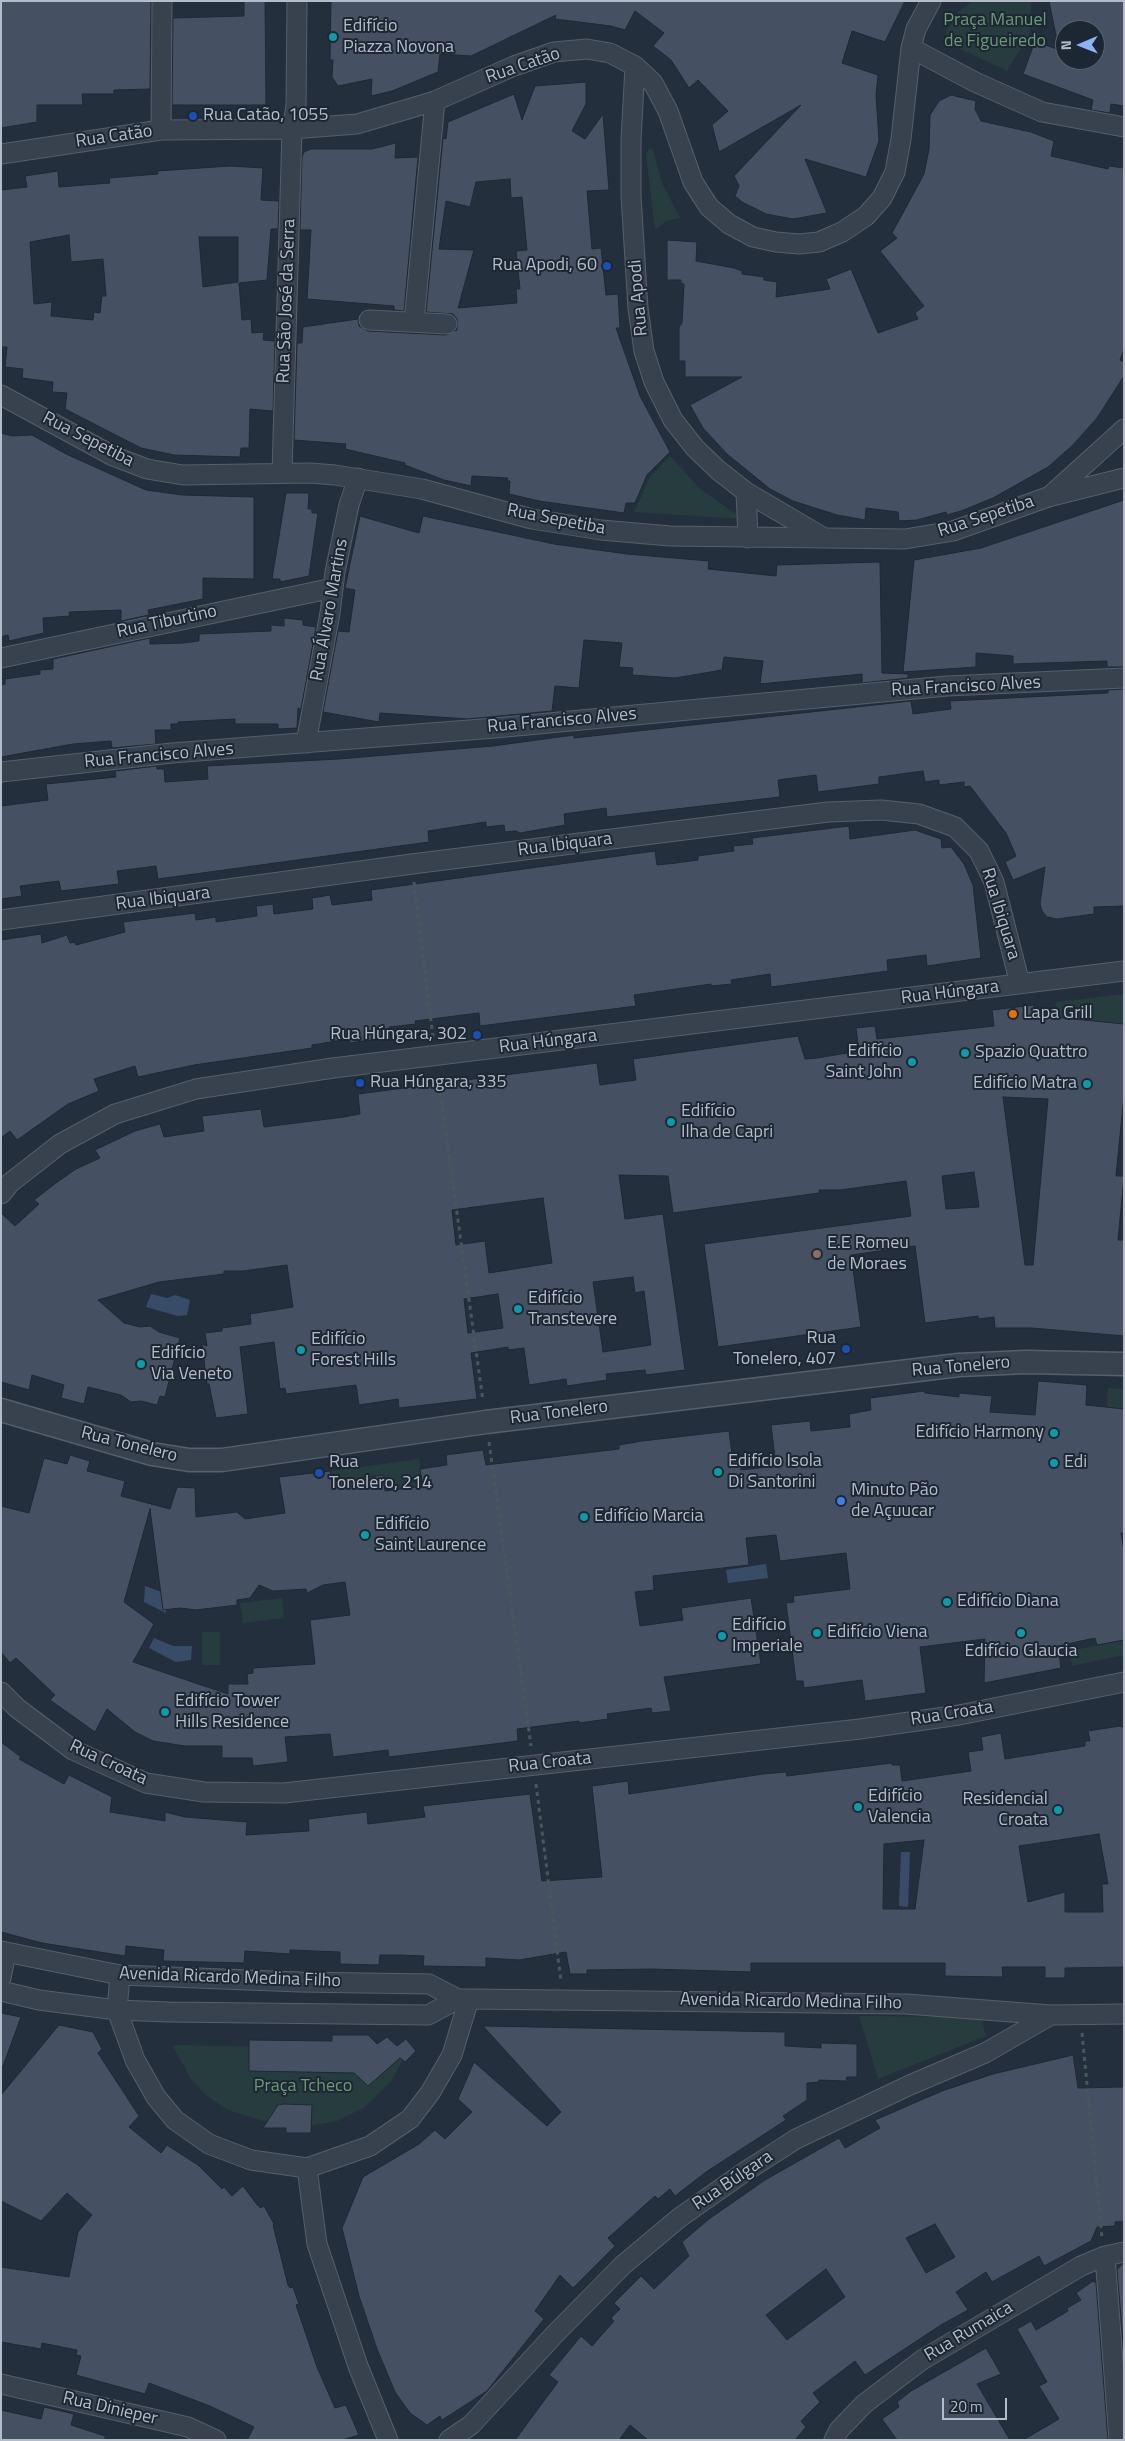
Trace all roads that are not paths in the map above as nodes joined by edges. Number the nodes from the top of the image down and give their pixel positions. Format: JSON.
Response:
{"nodes":[{"id":1,"x":162,"y":1,"type":"edge"},
{"id":2,"x":297,"y":1,"type":"edge"},
{"id":3,"x":931,"y":1,"type":"edge"},
{"id":4,"x":911,"y":48,"type":"junction"},
{"id":5,"x":635,"y":66,"type":"junction"},
{"id":6,"x":435,"y":100,"type":"junction"},
{"id":7,"x":1124,"y":127,"type":"edge"},
{"id":8,"x":292,"y":129,"type":"junction"},
{"id":9,"x":161,"y":130,"type":"junction"},
{"id":10,"x":1,"y":154,"type":"edge"},
{"id":11,"x":369,"y":320,"type":"dead end"},
{"id":12,"x":414,"y":322,"type":"junction"},
{"id":13,"x":447,"y":324,"type":"dead end"},
{"id":14,"x":1,"y":395,"type":"edge"},
{"id":15,"x":1124,"y":429,"type":"edge"},
{"id":16,"x":282,"y":473,"type":"junction"},
{"id":17,"x":358,"y":478,"type":"junction"},
{"id":18,"x":1124,"y":478,"type":"edge"},
{"id":19,"x":746,"y":492,"type":"junction"},
{"id":20,"x":1048,"y":497,"type":"junction"},
{"id":21,"x":783,"y":514,"type":"junction"},
{"id":22,"x":748,"y":538,"type":"junction"},
{"id":23,"x":798,"y":538,"type":"junction"},
{"id":24,"x":826,"y":539,"type":"junction"},
{"id":25,"x":333,"y":588,"type":"junction"},
{"id":26,"x":1,"y":658,"type":"edge"},
{"id":27,"x":1124,"y":678,"type":"edge"},
{"id":28,"x":306,"y":743,"type":"junction"},
{"id":29,"x":1,"y":772,"type":"edge"},
{"id":30,"x":1,"y":920,"type":"edge"},
{"id":31,"x":1124,"y":971,"type":"edge"},
{"id":32,"x":1020,"y":984,"type":"junction"},
{"id":33,"x":1,"y":1194,"type":"edge"},
{"id":34,"x":1124,"y":1364,"type":"edge"},
{"id":35,"x":1,"y":1410,"type":"edge"},
{"id":36,"x":1124,"y":1682,"type":"edge"},
{"id":37,"x":1,"y":1692,"type":"edge"},
{"id":38,"x":4,"y":1952,"type":"edge"},
{"id":39,"x":120,"y":1975,"type":"junction"},
{"id":40,"x":1,"y":1978,"type":"edge"},
{"id":41,"x":1,"y":1991,"type":"edge"},
{"id":42,"x":464,"y":1999,"type":"junction"},
{"id":43,"x":117,"y":2010,"type":"junction"},
{"id":44,"x":1124,"y":2014,"type":"edge"},
{"id":45,"x":1051,"y":2015,"type":"junction"},
{"id":46,"x":308,"y":2168,"type":"junction"},
{"id":47,"x":1124,"y":2252,"type":"edge"},
{"id":48,"x":1105,"y":2256,"type":"junction"},
{"id":49,"x":1,"y":2384,"type":"edge"},
{"id":50,"x":471,"y":2433,"type":"edge"},
{"id":51,"x":216,"y":2440,"type":"edge"},
{"id":52,"x":388,"y":2440,"type":"edge"},
{"id":53,"x":449,"y":2440,"type":"edge"},
{"id":54,"x":834,"y":2440,"type":"edge"},
{"id":55,"x":1119,"y":2440,"type":"edge"}],
"edges":[{"from":1,"to":9,"type":"street"},
{"from":2,"to":8,"type":"street","name":"Rua São José da Serra"},
{"from":3,"to":4,"type":"street","name":"Rua Catão"},
{"from":4,"to":5,"type":"street","name":"Rua Catão"},
{"from":4,"to":7,"type":"street"},
{"from":5,"to":6,"type":"street","name":"Rua Catão"},
{"from":5,"to":19,"type":"street","name":"Rua Apodi"},
{"from":6,"to":8,"type":"street","name":"Rua Catão"},
{"from":6,"to":12,"type":"street"},
{"from":8,"to":9,"type":"street","name":"Rua Catão"},
{"from":8,"to":16,"type":"street","name":"Rua São José da Serra"},
{"from":9,"to":10,"type":"street","name":"Rua Catão"},
{"from":11,"to":12,"type":"street"},
{"from":12,"to":13,"type":"street"},
{"from":14,"to":16,"type":"street","name":"Rua Sepetiba"},
{"from":15,"to":20,"type":"street"},
{"from":16,"to":17,"type":"street","name":"Rua Sepetiba"},
{"from":17,"to":22,"type":"street","name":"Rua Sepetiba"},
{"from":17,"to":25,"type":"street","name":"Rua Álvaro Martins"},
{"from":18,"to":20,"type":"street","name":"Rua Sepetiba"},
{"from":19,"to":21,"type":"street","name":"Rua Apodi"},
{"from":19,"to":22,"type":"street"},
{"from":20,"to":24,"type":"street","name":"Rua Sepetiba"},
{"from":21,"to":23,"type":"street","name":"Rua Apodi"},
{"from":21,"to":24,"type":"street","name":"Rua Apodi"},
{"from":22,"to":23,"type":"street","name":"Rua Sepetiba"},
{"from":23,"to":24,"type":"street","name":"Rua Sepetiba"},
{"from":25,"to":26,"type":"street","name":"Rua Tiburtino"},
{"from":25,"to":28,"type":"street","name":"Rua Álvaro Martins"},
{"from":27,"to":28,"type":"street","name":"Rua Francisco Alves"},
{"from":28,"to":29,"type":"street","name":"Rua Francisco Alves"},
{"from":30,"to":32,"type":"street","name":"Rua Ibiquara"},
{"from":31,"to":32,"type":"street","name":"Rua Húngara"},
{"from":32,"to":33,"type":"street","name":"Rua Húngara"},
{"from":34,"to":35,"type":"street","name":"Rua Tonelero"},
{"from":36,"to":37,"type":"street","name":"Rua Croata"},
{"from":38,"to":39,"type":"street","name":"Avenida Ricardo Medina Filho"},
{"from":38,"to":40,"type":"street"},
{"from":39,"to":42,"type":"street","name":"Avenida Ricardo Medina Filho"},
{"from":39,"to":43,"type":"street"},
{"from":41,"to":43,"type":"street","name":"Avenida Ricardo Medina Filho"},
{"from":42,"to":43,"type":"street","name":"Avenida Ricardo Medina Filho"},
{"from":42,"to":45,"type":"street","name":"Avenida Ricardo Medina Filho"},
{"from":42,"to":46,"type":"street"},
{"from":43,"to":46,"type":"street"},
{"from":44,"to":45,"type":"street","name":"Avenida Ricardo Medina Filho"},
{"from":45,"to":50,"type":"street","name":"Rua Búlgara"},
{"from":46,"to":52,"type":"street"},
{"from":47,"to":48,"type":"street","name":"Rua Rumaica"},
{"from":48,"to":54,"type":"street","name":"Rua Rumaica"},
{"from":48,"to":55,"type":"street"},
{"from":49,"to":51,"type":"street","name":"Rua Dinieper"},
{"from":50,"to":53,"type":"street","name":"Rua Búlgara"}]}
